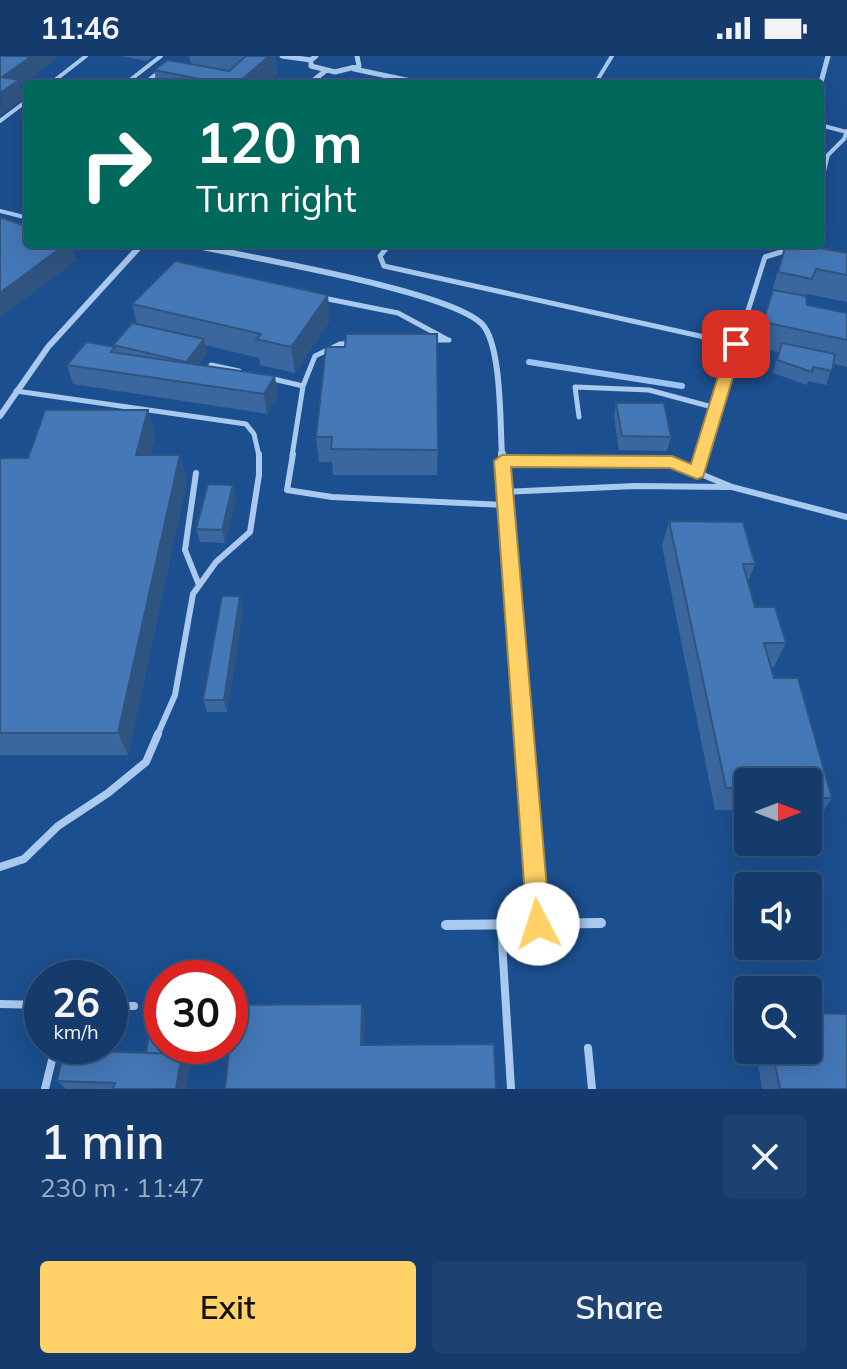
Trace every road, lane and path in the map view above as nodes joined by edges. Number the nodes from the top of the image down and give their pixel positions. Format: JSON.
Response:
{"nodes":[{"id":1,"x":86,"y":56,"type":"edge"},
{"id":2,"x":161,"y":56,"type":"edge"},
{"id":3,"x":282,"y":56,"type":"edge"},
{"id":4,"x":357,"y":56,"type":"edge"},
{"id":5,"x":612,"y":56,"type":"edge"},
{"id":6,"x":828,"y":56,"type":"edge"},
{"id":7,"x":313,"y":58,"type":"edge"},
{"id":8,"x":169,"y":64,"type":"edge"},
{"id":9,"x":354,"y":69,"type":"junction"},
{"id":10,"x":159,"y":72,"type":"junction"},
{"id":11,"x":324,"y":72,"type":"junction"},
{"id":12,"x":174,"y":75,"type":"edge"},
{"id":13,"x":55,"y":80,"type":"edge"},
{"id":14,"x":130,"y":80,"type":"edge"},
{"id":15,"x":149,"y":80,"type":"edge"},
{"id":16,"x":314,"y":80,"type":"edge"},
{"id":17,"x":406,"y":80,"type":"edge"},
{"id":18,"x":599,"y":80,"type":"edge"},
{"id":19,"x":822,"y":80,"type":"edge"},
{"id":20,"x":24,"y":103,"type":"edge"},
{"id":21,"x":0,"y":121,"type":"edge"},
{"id":22,"x":824,"y":126,"type":"edge"},
{"id":23,"x":847,"y":131,"type":"edge"},
{"id":24,"x":840,"y":143,"type":"junction"},
{"id":25,"x":847,"y":144,"type":"edge"},
{"id":26,"x":824,"y":162,"type":"edge"},
{"id":27,"x":827,"y":162,"type":"junction"},
{"id":28,"x":824,"y":173,"type":"edge"},
{"id":29,"x":0,"y":211,"type":"edge"},
{"id":30,"x":24,"y":217,"type":"edge"},
{"id":31,"x":138,"y":248,"type":"edge"},
{"id":32,"x":207,"y":248,"type":"edge"},
{"id":33,"x":387,"y":248,"type":"edge"},
{"id":34,"x":803,"y":253,"type":"edge"},
{"id":35,"x":321,"y":298,"type":"edge"},
{"id":36,"x":423,"y":341,"type":"edge"},
{"id":37,"x":369,"y":342,"type":"edge"},
{"id":38,"x":736,"y":344,"type":"junction"},
{"id":39,"x":211,"y":365,"type":"edge"},
{"id":40,"x":242,"y":372,"type":"edge"},
{"id":41,"x":257,"y":375,"type":"edge"},
{"id":42,"x":303,"y":386,"type":"junction"},
{"id":43,"x":15,"y":391,"type":"junction"},
{"id":44,"x":716,"y":408,"type":"junction"},
{"id":45,"x":0,"y":415,"type":"edge"},
{"id":46,"x":579,"y":417,"type":"dead end"},
{"id":47,"x":502,"y":461,"type":"junction"},
{"id":48,"x":196,"y":473,"type":"dead end"},
{"id":49,"x":697,"y":473,"type":"junction"},
{"id":50,"x":732,"y":487,"type":"junction"},
{"id":51,"x":504,"y":492,"type":"junction"},
{"id":52,"x":505,"y":505,"type":"junction"},
{"id":53,"x":847,"y":517,"type":"edge"},
{"id":54,"x":199,"y":585,"type":"junction"},
{"id":55,"x":0,"y":867,"type":"edge"},
{"id":56,"x":601,"y":923,"type":"dead end"},
{"id":57,"x":501,"y":924,"type":"junction"},
{"id":58,"x":538,"y":924,"type":"junction"},
{"id":59,"x":446,"y":925,"type":"dead end"},
{"id":60,"x":0,"y":1004,"type":"edge"},
{"id":61,"x":24,"y":1005,"type":"edge"},
{"id":62,"x":128,"y":1006,"type":"edge"},
{"id":63,"x":134,"y":1006,"type":"dead end"},
{"id":64,"x":588,"y":1048,"type":"dead end"},
{"id":65,"x":51,"y":1064,"type":"edge"},
{"id":66,"x":45,"y":1089,"type":"edge"},
{"id":67,"x":511,"y":1089,"type":"edge"},
{"id":68,"x":592,"y":1089,"type":"edge"}],
"edges":[{"from":1,"to":13,"type":"lane"},
{"from":2,"to":14,"type":"lane"},
{"from":3,"to":7,"type":"street"},
{"from":4,"to":9,"type":"street"},
{"from":5,"to":18,"type":"lane"},
{"from":6,"to":19,"type":"street"},
{"from":7,"to":11,"type":"street"},
{"from":8,"to":10,"type":"lane"},
{"from":9,"to":11,"type":"street"},
{"from":9,"to":17,"type":"street"},
{"from":10,"to":12,"type":"lane"},
{"from":10,"to":15,"type":"lane"},
{"from":11,"to":16,"type":"street"},
{"from":20,"to":21,"type":"lane"},
{"from":22,"to":23,"type":"lane"},
{"from":23,"to":24,"type":"lane"},
{"from":24,"to":25,"type":"lane"},
{"from":24,"to":27,"type":"lane"},
{"from":26,"to":27,"type":"lane"},
{"from":27,"to":28,"type":"lane"},
{"from":29,"to":30,"type":"lane"},
{"from":31,"to":43,"type":"street"},
{"from":32,"to":47,"type":"street"},
{"from":33,"to":38,"type":"lane"},
{"from":34,"to":38,"type":"lane"},
{"from":35,"to":36,"type":"lane"},
{"from":37,"to":42,"type":"lane"},
{"from":38,"to":44,"type":"lane"},
{"from":39,"to":40,"type":"lane"},
{"from":41,"to":42,"type":"lane"},
{"from":42,"to":52,"type":"lane"},
{"from":43,"to":45,"type":"street"},
{"from":43,"to":54,"type":"lane"},
{"from":44,"to":46,"type":"lane"},
{"from":44,"to":49,"type":"lane"},
{"from":47,"to":49,"type":"lane"},
{"from":47,"to":51,"type":"street"},
{"from":48,"to":54,"type":"lane"},
{"from":49,"to":50,"type":"lane"},
{"from":50,"to":51,"type":"lane"},
{"from":50,"to":53,"type":"lane"},
{"from":51,"to":52,"type":"street"},
{"from":52,"to":58,"type":"street"},
{"from":54,"to":55,"type":"lane"},
{"from":56,"to":58,"type":"street"},
{"from":57,"to":58,"type":"street"},
{"from":57,"to":59,"type":"street"},
{"from":57,"to":67,"type":"lane"},
{"from":60,"to":61,"type":"lane"},
{"from":62,"to":63,"type":"lane"},
{"from":64,"to":68,"type":"lane"},
{"from":65,"to":66,"type":"lane"}]}
